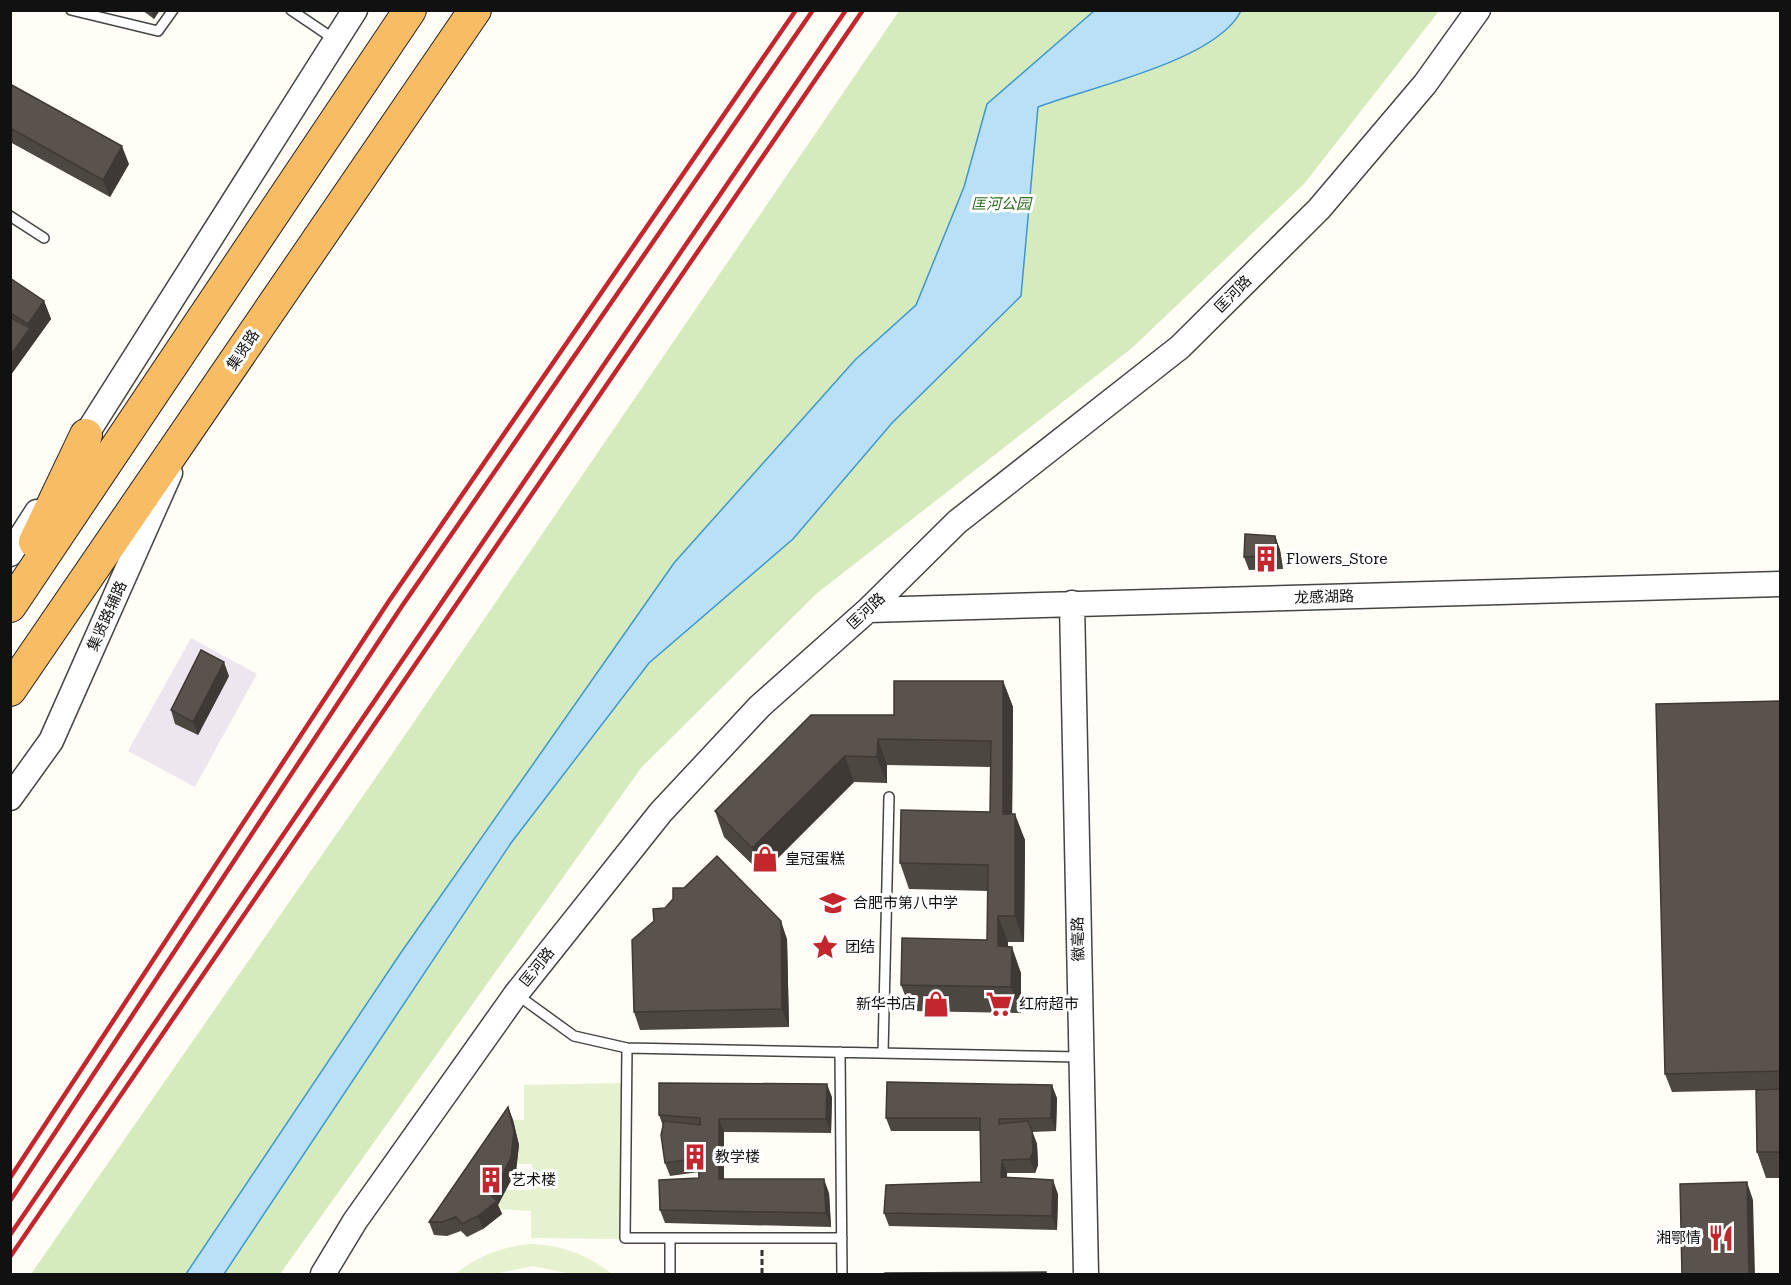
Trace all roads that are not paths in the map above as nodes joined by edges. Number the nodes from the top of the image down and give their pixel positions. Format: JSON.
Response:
{"nodes":[{"id":1,"x":71,"y":10,"type":"edge"},
{"id":2,"x":173,"y":10,"type":"edge"},
{"id":3,"x":291,"y":10,"type":"edge"},
{"id":4,"x":355,"y":10,"type":"edge"},
{"id":5,"x":410,"y":10,"type":"edge"},
{"id":6,"x":475,"y":10,"type":"edge"},
{"id":7,"x":1478,"y":10,"type":"edge"},
{"id":8,"x":336,"y":40,"type":"junction"},
{"id":9,"x":10,"y":216,"type":"edge"},
{"id":10,"x":44,"y":238,"type":"dead end"},
{"id":11,"x":190,"y":427,"type":"junction"},
{"id":12,"x":86,"y":435,"type":"junction"},
{"id":13,"x":10,"y":554,"type":"edge"},
{"id":14,"x":1780,"y":585,"type":"edge"},
{"id":15,"x":10,"y":592,"type":"edge"},
{"id":16,"x":1072,"y":603,"type":"junction"},
{"id":17,"x":10,"y":606,"type":"edge"},
{"id":18,"x":868,"y":610,"type":"junction"},
{"id":19,"x":10,"y":690,"type":"edge"},
{"id":20,"x":889,"y":797,"type":"dead end"},
{"id":21,"x":10,"y":798,"type":"edge"},
{"id":22,"x":516,"y":994,"type":"junction"},
{"id":23,"x":627,"y":1048,"type":"junction"},
{"id":24,"x":840,"y":1052,"type":"junction"},
{"id":25,"x":883,"y":1053,"type":"junction"},
{"id":26,"x":1080,"y":1057,"type":"junction"},
{"id":27,"x":670,"y":1238,"type":"junction"},
{"id":28,"x":842,"y":1238,"type":"junction"},
{"id":29,"x":322,"y":1275,"type":"edge"},
{"id":30,"x":670,"y":1275,"type":"edge"},
{"id":31,"x":842,"y":1275,"type":"edge"},
{"id":32,"x":1086,"y":1275,"type":"edge"}],
"edges":[{"from":1,"to":2,"type":"lane"},
{"from":3,"to":8,"type":"lane"},
{"from":4,"to":8,"type":"street"},
{"from":5,"to":17,"type":"highway"},
{"from":6,"to":11,"type":"highway","name":"集贤路"},
{"from":7,"to":18,"type":"street","name":"匡河路"},
{"from":8,"to":12,"type":"street"},
{"from":9,"to":10,"type":"lane"},
{"from":11,"to":19,"type":"highway","name":"集贤路"},
{"from":11,"to":21,"type":"street","name":"集贤路辅路"},
{"from":12,"to":13,"type":"street"},
{"from":12,"to":15,"type":"highway"},
{"from":14,"to":16,"type":"street","name":"龙感湖路"},
{"from":16,"to":18,"type":"street","name":"龙感湖路"},
{"from":16,"to":26,"type":"street","name":"徽毫路"},
{"from":18,"to":22,"type":"street","name":"匡河路"},
{"from":20,"to":25,"type":"lane"},
{"from":22,"to":23,"type":"lane"},
{"from":22,"to":29,"type":"street","name":"匡河路"},
{"from":23,"to":24,"type":"lane"},
{"from":23,"to":27,"type":"lane"},
{"from":24,"to":25,"type":"lane"},
{"from":24,"to":28,"type":"lane"},
{"from":25,"to":26,"type":"lane"},
{"from":26,"to":32,"type":"street","name":"徽毫路"},
{"from":27,"to":28,"type":"lane"},
{"from":27,"to":30,"type":"lane"},
{"from":28,"to":31,"type":"lane"}]}
